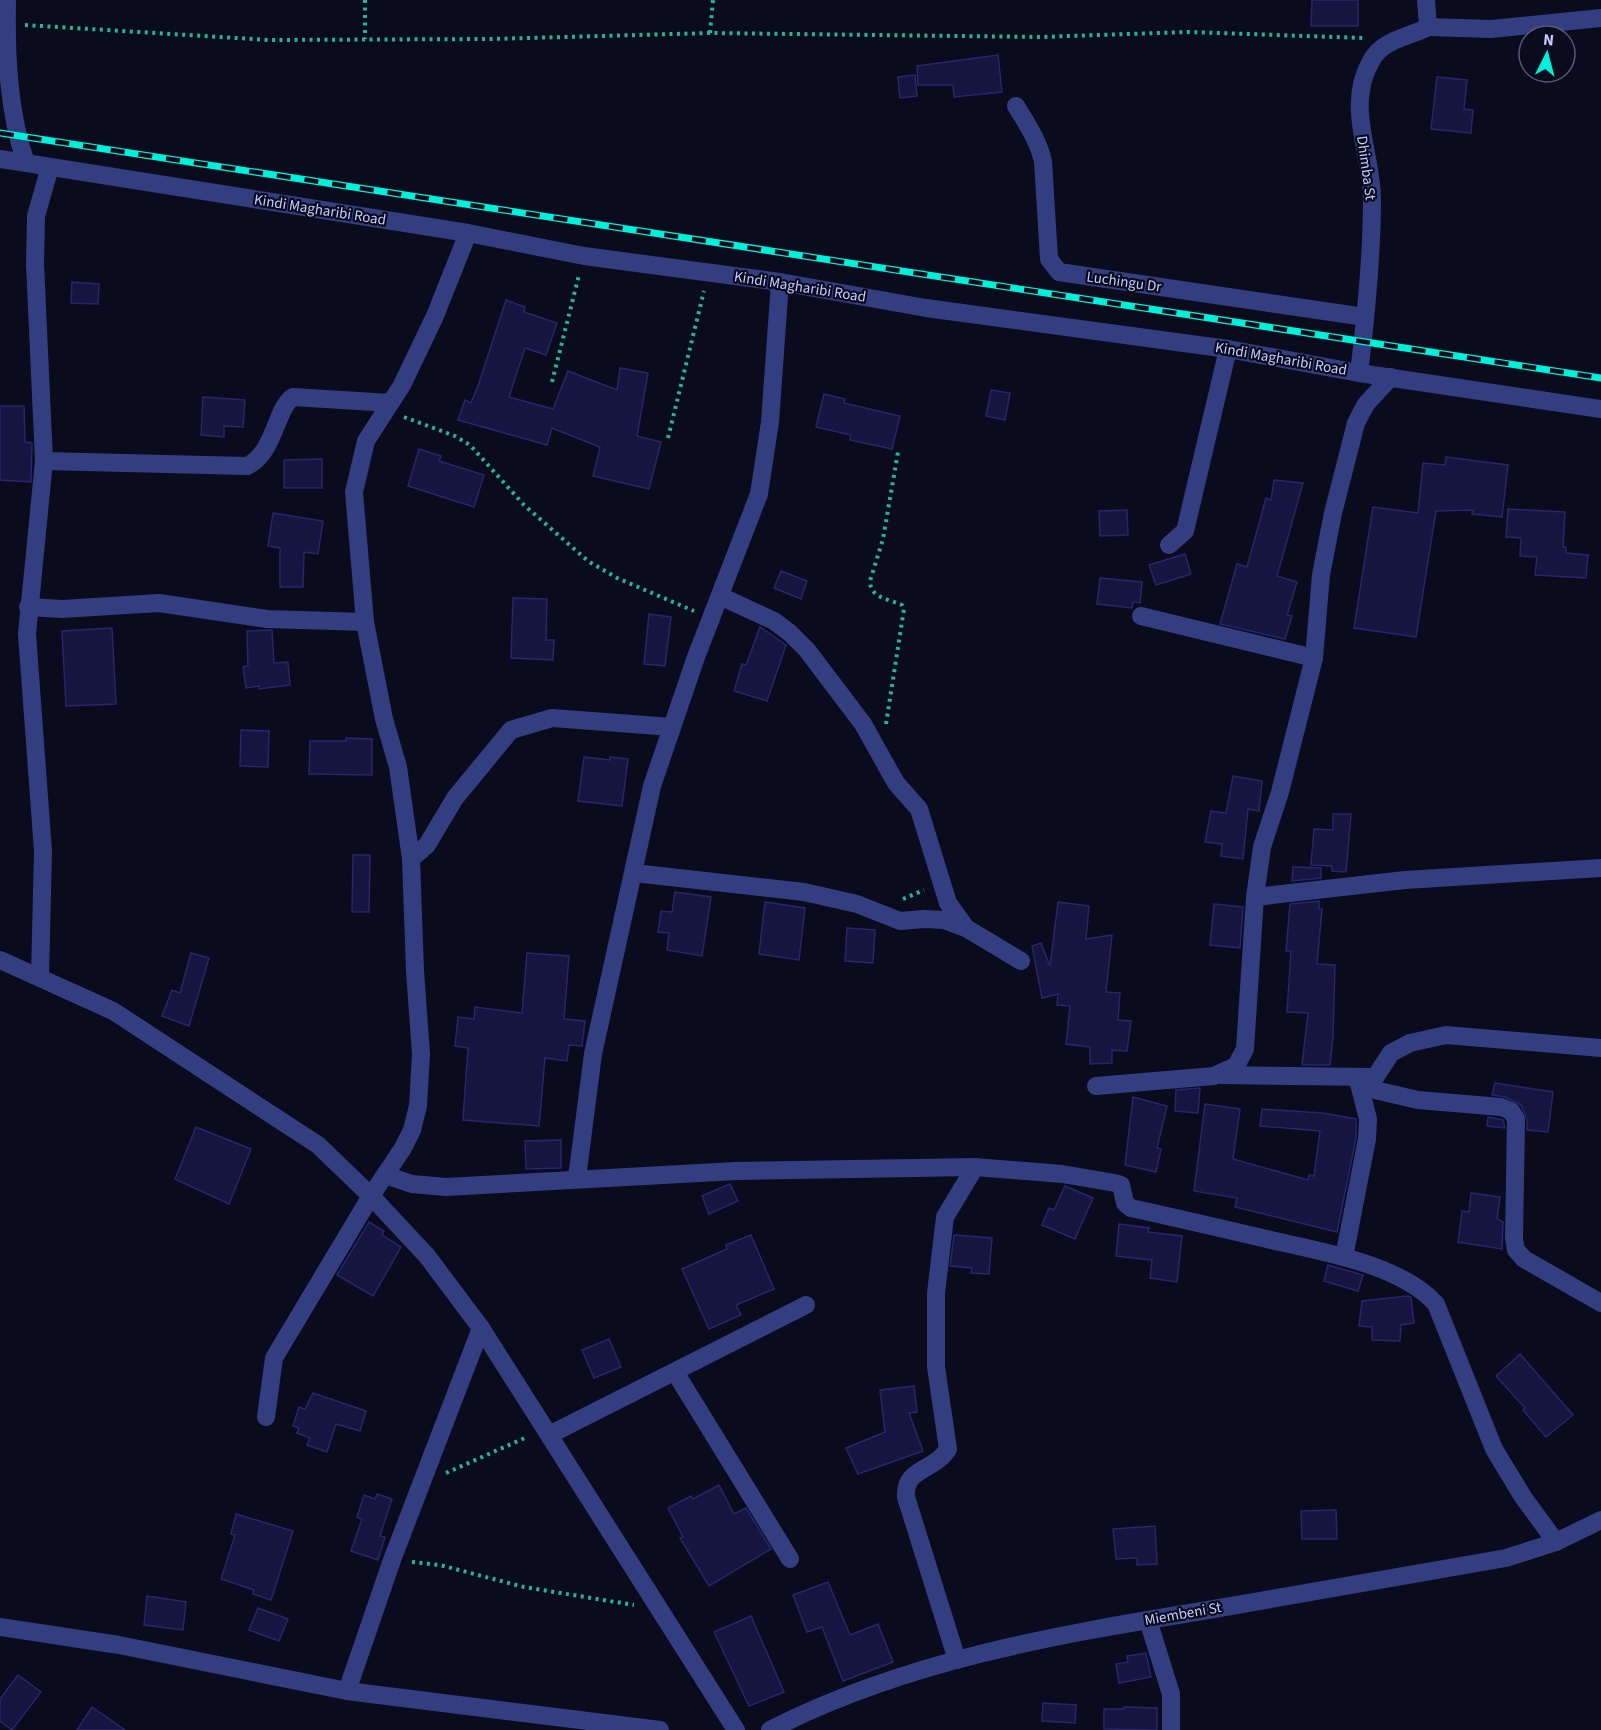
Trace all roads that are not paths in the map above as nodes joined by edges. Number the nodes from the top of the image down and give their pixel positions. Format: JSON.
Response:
{"nodes":[{"id":1,"x":7,"y":0,"type":"edge"},
{"id":2,"x":1426,"y":0,"type":"edge"},
{"id":3,"x":1599,"y":21,"type":"edge"},
{"id":4,"x":1428,"y":27,"type":"junction"},
{"id":5,"x":1016,"y":106,"type":"dead end"},
{"id":6,"x":0,"y":159,"type":"edge"},
{"id":7,"x":26,"y":163,"type":"junction"},
{"id":8,"x":50,"y":167,"type":"junction"},
{"id":9,"x":468,"y":233,"type":"junction"},
{"id":10,"x":780,"y":282,"type":"junction"},
{"id":11,"x":1365,"y":317,"type":"junction"},
{"id":12,"x":1228,"y":349,"type":"junction"},
{"id":13,"x":1359,"y":373,"type":"junction"},
{"id":14,"x":1391,"y":377,"type":"junction"},
{"id":15,"x":388,"y":406,"type":"junction"},
{"id":16,"x":1601,"y":409,"type":"edge"},
{"id":17,"x":44,"y":461,"type":"junction"},
{"id":18,"x":1169,"y":544,"type":"dead end"},
{"id":19,"x":720,"y":596,"type":"junction"},
{"id":20,"x":28,"y":606,"type":"junction"},
{"id":21,"x":1141,"y":616,"type":"dead end"},
{"id":22,"x":365,"y":622,"type":"junction"},
{"id":23,"x":1314,"y":658,"type":"junction"},
{"id":24,"x":672,"y":727,"type":"junction"},
{"id":25,"x":411,"y":859,"type":"junction"},
{"id":26,"x":1601,"y":868,"type":"edge"},
{"id":27,"x":634,"y":873,"type":"junction"},
{"id":28,"x":1255,"y":897,"type":"junction"},
{"id":29,"x":966,"y":928,"type":"junction"},
{"id":30,"x":0,"y":960,"type":"edge"},
{"id":31,"x":1021,"y":961,"type":"dead end"},
{"id":32,"x":40,"y":976,"type":"junction"},
{"id":33,"x":1601,"y":1048,"type":"edge"},
{"id":34,"x":1218,"y":1074,"type":"junction"},
{"id":35,"x":1360,"y":1083,"type":"junction"},
{"id":36,"x":1096,"y":1086,"type":"dead end"},
{"id":37,"x":975,"y":1167,"type":"junction"},
{"id":38,"x":385,"y":1175,"type":"junction"},
{"id":39,"x":577,"y":1178,"type":"junction"},
{"id":40,"x":371,"y":1196,"type":"junction"},
{"id":41,"x":1344,"y":1257,"type":"junction"},
{"id":42,"x":1601,"y":1303,"type":"edge"},
{"id":43,"x":806,"y":1305,"type":"dead end"},
{"id":44,"x":481,"y":1328,"type":"junction"},
{"id":45,"x":675,"y":1372,"type":"junction"},
{"id":46,"x":266,"y":1417,"type":"dead end"},
{"id":47,"x":547,"y":1432,"type":"junction"},
{"id":48,"x":1601,"y":1520,"type":"edge"},
{"id":49,"x":1556,"y":1542,"type":"junction"},
{"id":50,"x":790,"y":1558,"type":"dead end"},
{"id":51,"x":1148,"y":1620,"type":"junction"},
{"id":52,"x":0,"y":1627,"type":"edge"},
{"id":53,"x":957,"y":1660,"type":"junction"},
{"id":54,"x":347,"y":1691,"type":"junction"},
{"id":55,"x":660,"y":1730,"type":"edge"},
{"id":56,"x":736,"y":1730,"type":"edge"},
{"id":57,"x":770,"y":1730,"type":"edge"},
{"id":58,"x":1171,"y":1730,"type":"edge"}],
"edges":[{"from":1,"to":7,"type":"street"},
{"from":2,"to":4,"type":"street"},
{"from":3,"to":4,"type":"street"},
{"from":4,"to":11,"type":"street","name":"Dhimba St"},
{"from":5,"to":11,"type":"street","name":"Luchingu Dr"},
{"from":6,"to":7,"type":"street","name":"Kindi Magharibi Road"},
{"from":7,"to":8,"type":"street","name":"Kindi Magharibi Road"},
{"from":8,"to":9,"type":"street","name":"Kindi Magharibi Road"},
{"from":8,"to":17,"type":"street"},
{"from":9,"to":10,"type":"street","name":"Kindi Magharibi Road"},
{"from":9,"to":15,"type":"street"},
{"from":10,"to":12,"type":"street","name":"Kindi Magharibi Road"},
{"from":10,"to":19,"type":"street"},
{"from":11,"to":13,"type":"street","name":"Dhimba St"},
{"from":12,"to":13,"type":"street","name":"Kindi Magharibi Road"},
{"from":12,"to":18,"type":"street"},
{"from":13,"to":14,"type":"street","name":"Kindi Magharibi Road"},
{"from":14,"to":16,"type":"street","name":"Kindi Magharibi Road"},
{"from":14,"to":23,"type":"street"},
{"from":15,"to":17,"type":"street"},
{"from":15,"to":22,"type":"street"},
{"from":17,"to":20,"type":"street"},
{"from":19,"to":24,"type":"street"},
{"from":19,"to":29,"type":"street"},
{"from":20,"to":22,"type":"street"},
{"from":20,"to":32,"type":"street"},
{"from":21,"to":23,"type":"street"},
{"from":22,"to":25,"type":"street"},
{"from":23,"to":28,"type":"street"},
{"from":24,"to":25,"type":"street"},
{"from":24,"to":27,"type":"street"},
{"from":25,"to":38,"type":"street"},
{"from":26,"to":28,"type":"street"},
{"from":27,"to":29,"type":"street"},
{"from":27,"to":39,"type":"street"},
{"from":28,"to":34,"type":"street"},
{"from":29,"to":31,"type":"street"},
{"from":30,"to":32,"type":"street"},
{"from":32,"to":40,"type":"street"},
{"from":33,"to":35,"type":"street"},
{"from":34,"to":35,"type":"street"},
{"from":34,"to":36,"type":"street"},
{"from":35,"to":41,"type":"street"},
{"from":35,"to":42,"type":"street"},
{"from":37,"to":39,"type":"street"},
{"from":37,"to":41,"type":"street"},
{"from":37,"to":53,"type":"street"},
{"from":38,"to":39,"type":"street"},
{"from":38,"to":40,"type":"street"},
{"from":40,"to":44,"type":"street"},
{"from":40,"to":46,"type":"street"},
{"from":41,"to":49,"type":"street"},
{"from":43,"to":45,"type":"street"},
{"from":44,"to":47,"type":"street"},
{"from":44,"to":54,"type":"street"},
{"from":45,"to":47,"type":"street"},
{"from":45,"to":50,"type":"street"},
{"from":47,"to":56,"type":"street"},
{"from":48,"to":49,"type":"street","name":"Miembeni St"},
{"from":49,"to":51,"type":"street","name":"Miembeni St"},
{"from":51,"to":53,"type":"street","name":"Miembeni St"},
{"from":51,"to":58,"type":"street"},
{"from":52,"to":54,"type":"street"},
{"from":53,"to":57,"type":"street","name":"Miembeni St"},
{"from":54,"to":55,"type":"street"}]}
